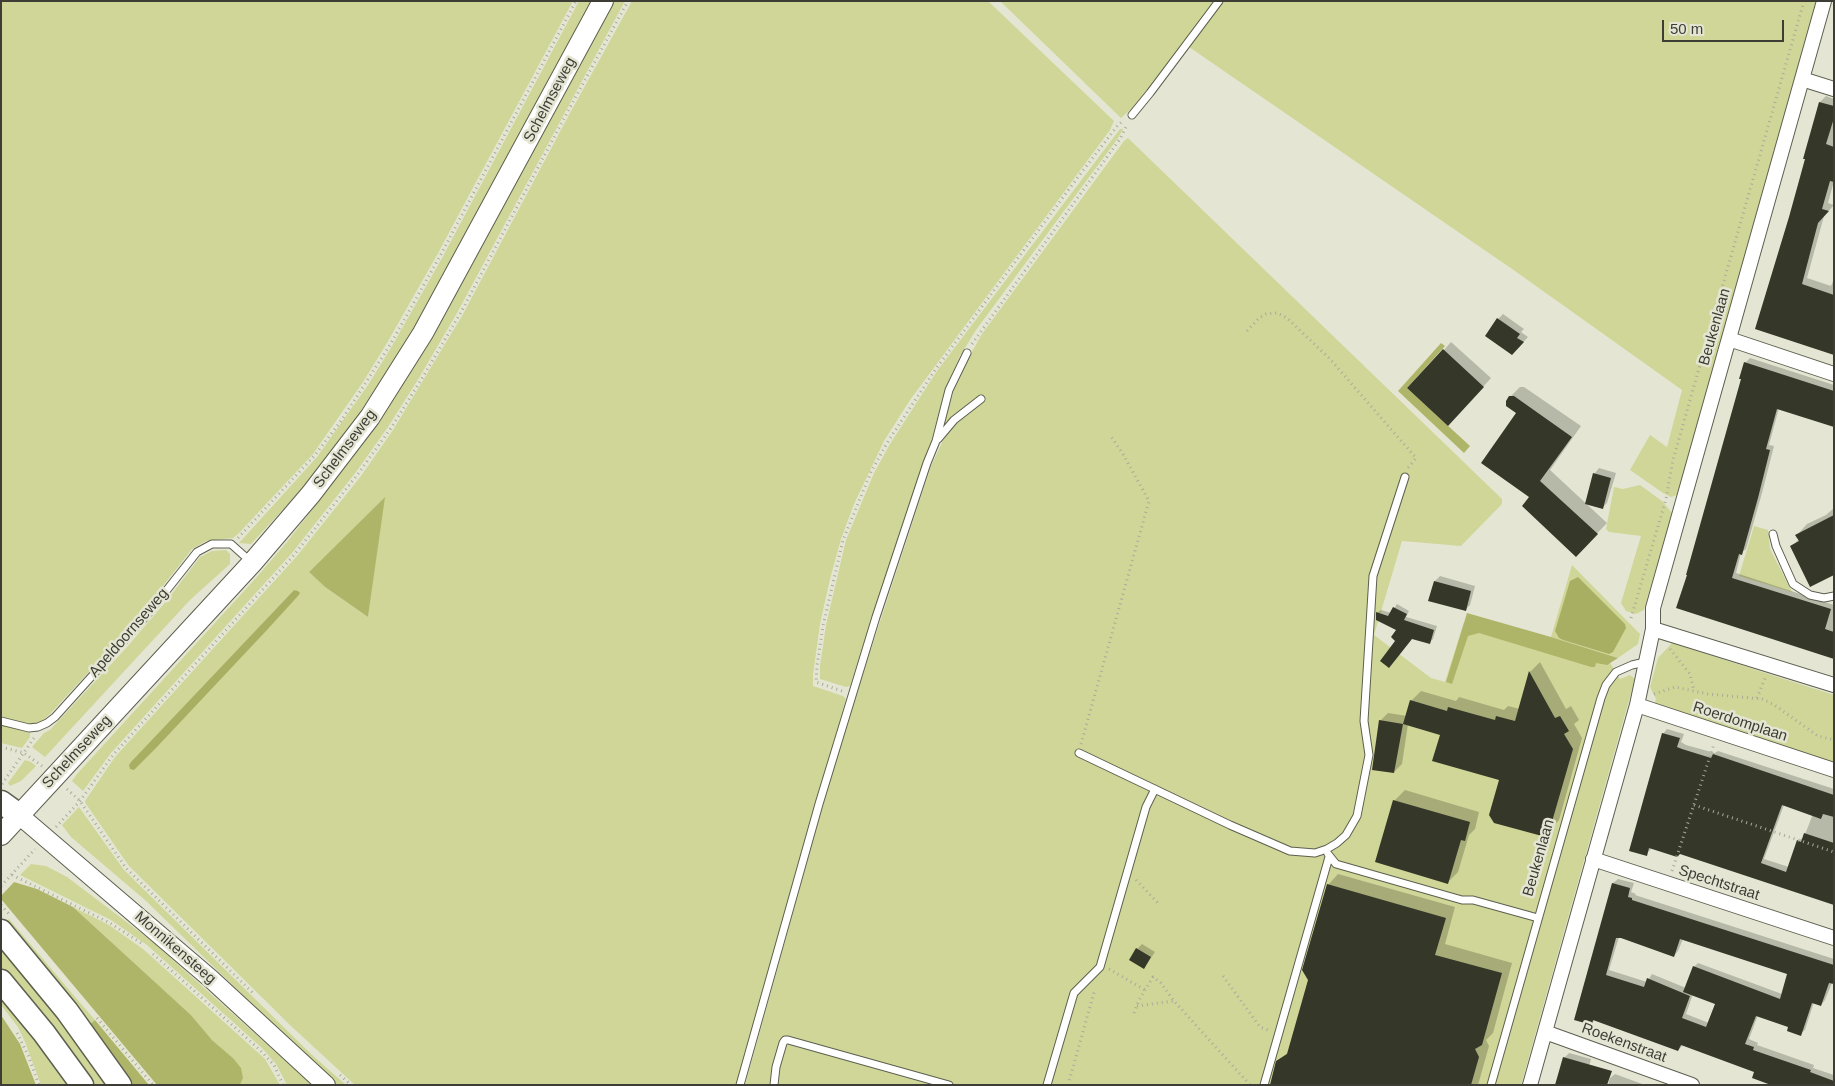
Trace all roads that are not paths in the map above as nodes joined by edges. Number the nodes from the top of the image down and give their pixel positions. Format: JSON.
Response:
{"nodes":[{"id":1,"x":603,"y":1,"type":"edge"},
{"id":2,"x":1220,"y":1,"type":"edge"},
{"id":3,"x":1824,"y":1,"type":"edge"},
{"id":4,"x":1802,"y":79,"type":"junction"},
{"id":5,"x":1834,"y":89,"type":"edge"},
{"id":6,"x":1132,"y":115,"type":"road end"},
{"id":7,"x":1729,"y":338,"type":"junction"},
{"id":8,"x":967,"y":353,"type":"road end"},
{"id":9,"x":1834,"y":374,"type":"edge"},
{"id":10,"x":981,"y":399,"type":"dead end"},
{"id":11,"x":936,"y":441,"type":"junction"},
{"id":12,"x":1405,"y":477,"type":"road end"},
{"id":13,"x":1773,"y":534,"type":"dead end"},
{"id":14,"x":252,"y":563,"type":"junction"},
{"id":15,"x":1834,"y":596,"type":"edge"},
{"id":16,"x":1653,"y":629,"type":"junction"},
{"id":17,"x":1645,"y":662,"type":"junction"},
{"id":18,"x":1834,"y":685,"type":"edge"},
{"id":19,"x":1637,"y":703,"type":"junction"},
{"id":20,"x":1,"y":721,"type":"edge"},
{"id":21,"x":1079,"y":752,"type":"road end"},
{"id":22,"x":1834,"y":770,"type":"edge"},
{"id":23,"x":1155,"y":789,"type":"junction"},
{"id":24,"x":10,"y":809,"type":"edge"},
{"id":25,"x":1,"y":835,"type":"edge"},
{"id":26,"x":1327,"y":849,"type":"junction"},
{"id":27,"x":1329,"y":857,"type":"junction"},
{"id":28,"x":1593,"y":859,"type":"junction"},
{"id":29,"x":1538,"y":918,"type":"junction"},
{"id":30,"x":6,"y":924,"type":"edge"},
{"id":31,"x":1834,"y":938,"type":"edge"},
{"id":32,"x":1,"y":981,"type":"edge"},
{"id":33,"x":1545,"y":1032,"type":"junction"},
{"id":34,"x":332,"y":1079,"type":"edge"},
{"id":35,"x":82,"y":1085,"type":"edge"},
{"id":36,"x":120,"y":1085,"type":"edge"},
{"id":37,"x":740,"y":1085,"type":"edge"},
{"id":38,"x":774,"y":1085,"type":"edge"},
{"id":39,"x":949,"y":1085,"type":"edge"},
{"id":40,"x":1047,"y":1085,"type":"edge"},
{"id":41,"x":1264,"y":1085,"type":"edge"},
{"id":42,"x":1491,"y":1085,"type":"edge"},
{"id":43,"x":1530,"y":1085,"type":"edge"},
{"id":44,"x":1692,"y":1085,"type":"edge"}],
"edges":[{"from":1,"to":14,"type":"main road","name":"Schelmseweg"},
{"from":2,"to":6,"type":"lane"},
{"from":3,"to":4,"type":"street","name":"Beukenlaan"},
{"from":4,"to":5,"type":"street"},
{"from":4,"to":7,"type":"street","name":"Beukenlaan"},
{"from":7,"to":9,"type":"street"},
{"from":7,"to":16,"type":"street","name":"Beukenlaan"},
{"from":8,"to":11,"type":"lane"},
{"from":10,"to":11,"type":"lane"},
{"from":11,"to":37,"type":"lane"},
{"from":12,"to":26,"type":"lane"},
{"from":13,"to":15,"type":"lane"},
{"from":14,"to":20,"type":"lane","name":"Apeldoornseweg"},
{"from":14,"to":24,"type":"main road","name":"Schelmseweg"},
{"from":16,"to":17,"type":"street","name":"Beukenlaan"},
{"from":16,"to":18,"type":"street"},
{"from":17,"to":19,"type":"street","name":"Beukenlaan"},
{"from":17,"to":29,"type":"lane","name":"Beukenlaan"},
{"from":19,"to":22,"type":"street","name":"Roerdomplaan"},
{"from":19,"to":28,"type":"street","name":"Beukenlaan"},
{"from":21,"to":23,"type":"lane"},
{"from":23,"to":26,"type":"lane"},
{"from":23,"to":40,"type":"lane"},
{"from":24,"to":25,"type":"main road","name":"Schelmseweg"},
{"from":24,"to":34,"type":"street","name":"Monnikensteeg"},
{"from":26,"to":27,"type":"lane"},
{"from":27,"to":29,"type":"lane"},
{"from":27,"to":41,"type":"lane"},
{"from":28,"to":31,"type":"street","name":"Spechtstraat"},
{"from":28,"to":33,"type":"street","name":"Beukenlaan"},
{"from":29,"to":42,"type":"lane","name":"Beukenlaan"},
{"from":30,"to":36,"type":"main road"},
{"from":32,"to":35,"type":"main road"},
{"from":33,"to":43,"type":"street","name":"Beukenlaan"},
{"from":33,"to":44,"type":"street","name":"Roekenstraat"},
{"from":38,"to":39,"type":"lane"}]}
